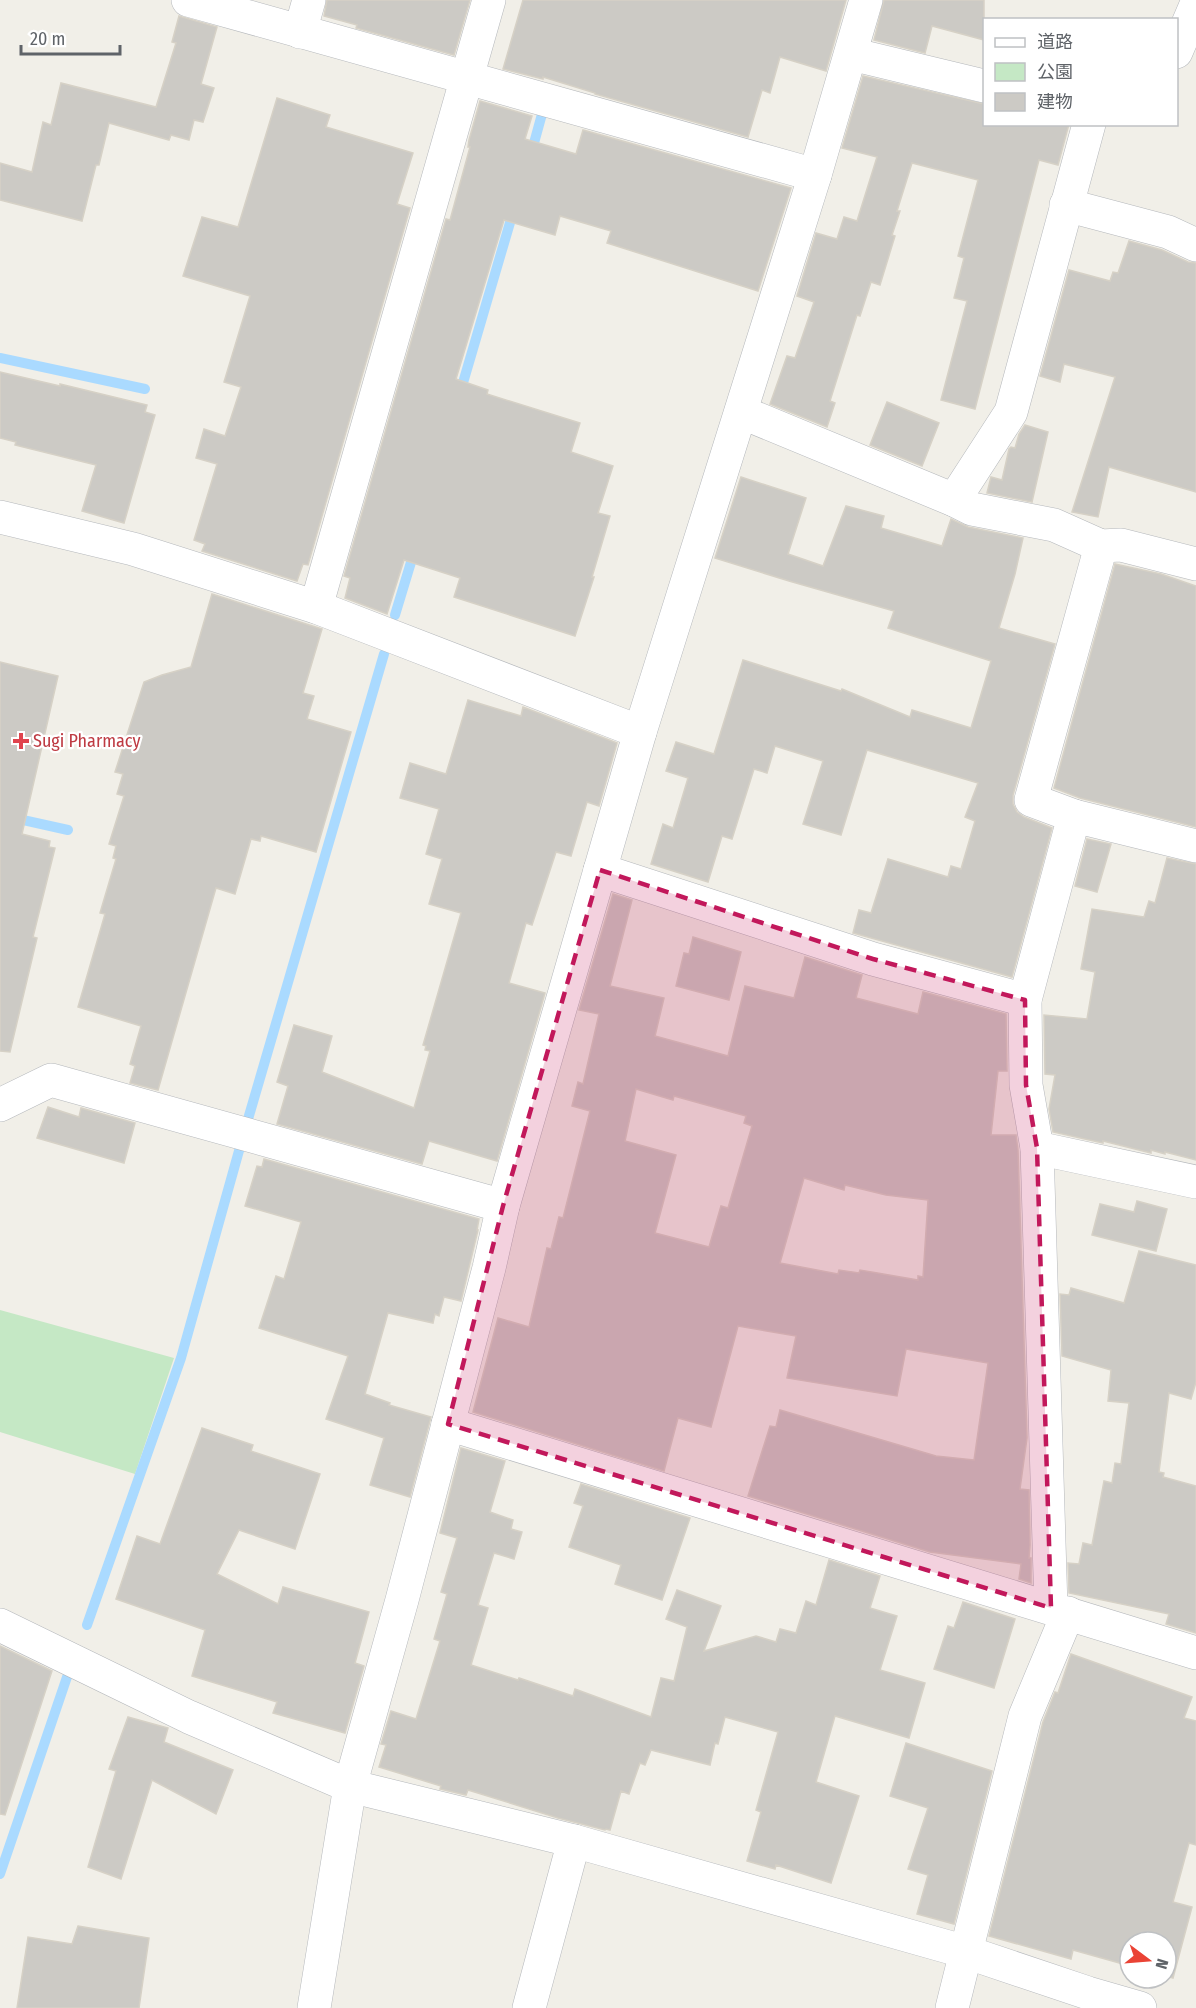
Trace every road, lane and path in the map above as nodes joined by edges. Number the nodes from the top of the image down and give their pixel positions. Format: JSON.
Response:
{"nodes":[{"id":1,"x":188,"y":0,"type":"edge"},
{"id":2,"x":309,"y":0,"type":"edge"},
{"id":3,"x":489,"y":0,"type":"edge"},
{"id":4,"x":866,"y":0,"type":"edge"},
{"id":5,"x":1196,"y":5,"type":"edge"},
{"id":6,"x":300,"y":32,"type":"junction"},
{"id":7,"x":1178,"y":47,"type":"edge"},
{"id":8,"x":850,"y":54,"type":"junction"},
{"id":9,"x":465,"y":78,"type":"junction"},
{"id":10,"x":983,"y":86,"type":"edge"},
{"id":11,"x":1088,"y":126,"type":"edge"},
{"id":12,"x":815,"y":175,"type":"junction"},
{"id":13,"x":1066,"y":206,"type":"junction"},
{"id":14,"x":1196,"y":245,"type":"edge"},
{"id":15,"x":741,"y":412,"type":"junction"},
{"id":16,"x":954,"y":500,"type":"junction"},
{"id":17,"x":0,"y":517,"type":"edge"},
{"id":18,"x":1101,"y":546,"type":"junction"},
{"id":19,"x":1196,"y":564,"type":"edge"},
{"id":20,"x":316,"y":607,"type":"junction"},
{"id":21,"x":640,"y":732,"type":"junction"},
{"id":22,"x":1074,"y":816,"type":"junction"},
{"id":23,"x":1196,"y":846,"type":"edge"},
{"id":24,"x":600,"y":870,"type":"junction"},
{"id":25,"x":1025,"y":1000,"type":"junction"},
{"id":26,"x":0,"y":1105,"type":"edge"},
{"id":27,"x":1037,"y":1148,"type":"junction"},
{"id":28,"x":1196,"y":1182,"type":"edge"},
{"id":29,"x":503,"y":1206,"type":"junction"},
{"id":30,"x":448,"y":1424,"type":"junction"},
{"id":31,"x":1060,"y":1611,"type":"junction"},
{"id":32,"x":0,"y":1625,"type":"edge"},
{"id":33,"x":1196,"y":1653,"type":"edge"},
{"id":34,"x":350,"y":1786,"type":"junction"},
{"id":35,"x":574,"y":1841,"type":"junction"},
{"id":36,"x":966,"y":1952,"type":"junction"},
{"id":37,"x":314,"y":2008,"type":"edge"},
{"id":38,"x":528,"y":2008,"type":"edge"},
{"id":39,"x":952,"y":2008,"type":"edge"},
{"id":40,"x":1140,"y":2008,"type":"edge"}],
"edges":[{"from":1,"to":6,"type":"street"},
{"from":2,"to":6,"type":"street"},
{"from":3,"to":9,"type":"street"},
{"from":4,"to":8,"type":"street"},
{"from":5,"to":7,"type":"street"},
{"from":6,"to":9,"type":"street"},
{"from":8,"to":10,"type":"street"},
{"from":8,"to":12,"type":"street"},
{"from":9,"to":12,"type":"street"},
{"from":9,"to":20,"type":"street"},
{"from":11,"to":13,"type":"street"},
{"from":12,"to":15,"type":"street"},
{"from":13,"to":14,"type":"street"},
{"from":13,"to":16,"type":"street"},
{"from":15,"to":16,"type":"street"},
{"from":15,"to":21,"type":"street"},
{"from":16,"to":18,"type":"street"},
{"from":17,"to":20,"type":"street"},
{"from":18,"to":19,"type":"street"},
{"from":18,"to":22,"type":"street"},
{"from":20,"to":21,"type":"street"},
{"from":21,"to":24,"type":"street"},
{"from":22,"to":23,"type":"street"},
{"from":22,"to":25,"type":"street"},
{"from":24,"to":25,"type":"street"},
{"from":24,"to":29,"type":"street"},
{"from":25,"to":27,"type":"street"},
{"from":26,"to":29,"type":"street"},
{"from":27,"to":28,"type":"street"},
{"from":27,"to":31,"type":"street"},
{"from":29,"to":30,"type":"street"},
{"from":30,"to":31,"type":"street"},
{"from":30,"to":34,"type":"street"},
{"from":31,"to":33,"type":"street"},
{"from":31,"to":36,"type":"street"},
{"from":32,"to":34,"type":"street"},
{"from":34,"to":35,"type":"street"},
{"from":34,"to":37,"type":"street"},
{"from":35,"to":36,"type":"street"},
{"from":35,"to":38,"type":"street"},
{"from":36,"to":39,"type":"street"},
{"from":36,"to":40,"type":"street"}]}
